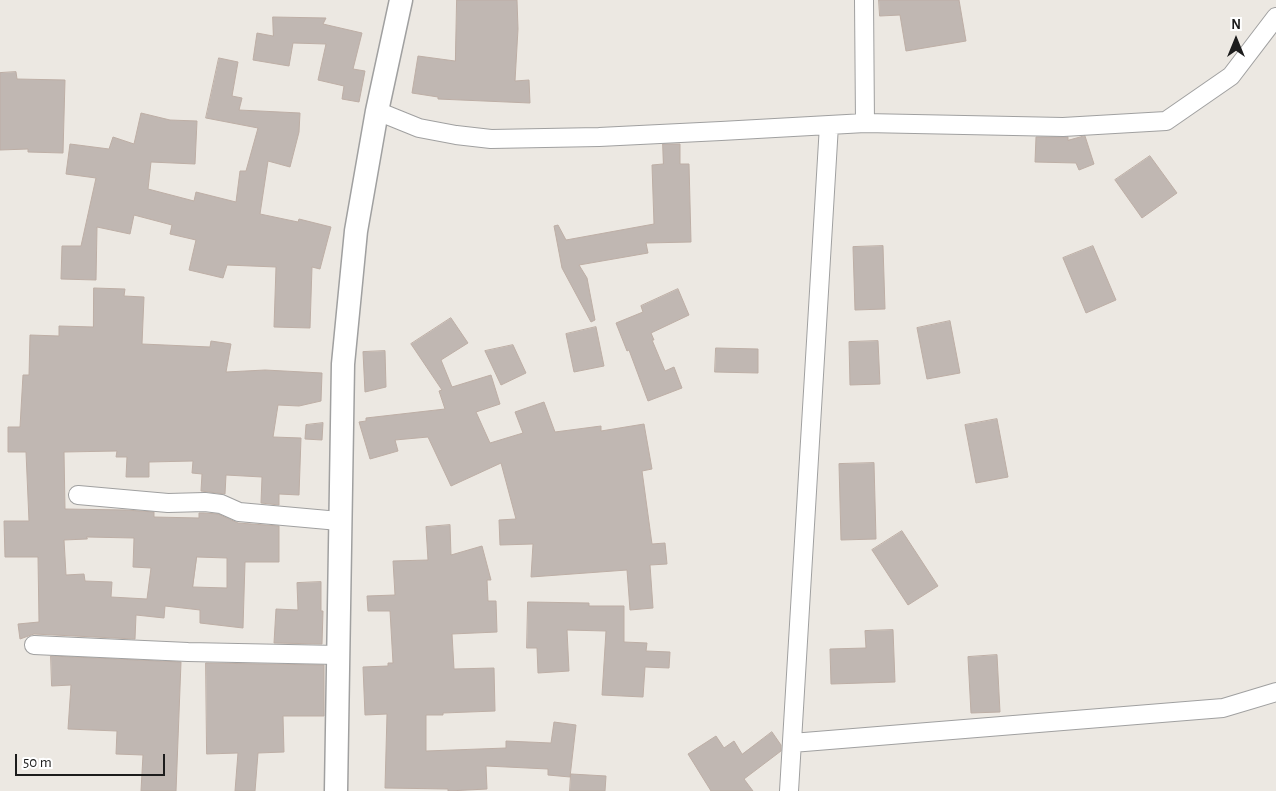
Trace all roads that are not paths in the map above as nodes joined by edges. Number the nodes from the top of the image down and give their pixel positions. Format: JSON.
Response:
{"nodes":[{"id":1,"x":401,"y":0,"type":"edge"},
{"id":2,"x":864,"y":0,"type":"edge"},
{"id":3,"x":1276,"y":17,"type":"edge"},
{"id":4,"x":376,"y":111,"type":"junction"},
{"id":5,"x":865,"y":122,"type":"junction"},
{"id":6,"x":829,"y":124,"type":"junction"},
{"id":7,"x":78,"y":495,"type":"dead end"},
{"id":8,"x":339,"y":522,"type":"junction"},
{"id":9,"x":34,"y":645,"type":"dead end"},
{"id":10,"x":338,"y":655,"type":"junction"},
{"id":11,"x":1276,"y":692,"type":"edge"},
{"id":12,"x":792,"y":743,"type":"junction"},
{"id":13,"x":336,"y":791,"type":"edge"},
{"id":14,"x":790,"y":791,"type":"edge"}],
"edges":[{"from":1,"to":4,"type":"street"},
{"from":2,"to":5,"type":"street"},
{"from":3,"to":5,"type":"street"},
{"from":4,"to":6,"type":"street"},
{"from":4,"to":8,"type":"street"},
{"from":5,"to":6,"type":"street"},
{"from":6,"to":12,"type":"street"},
{"from":7,"to":8,"type":"street"},
{"from":8,"to":10,"type":"street"},
{"from":9,"to":10,"type":"street"},
{"from":10,"to":13,"type":"street"},
{"from":11,"to":12,"type":"street"},
{"from":12,"to":14,"type":"street"}]}
